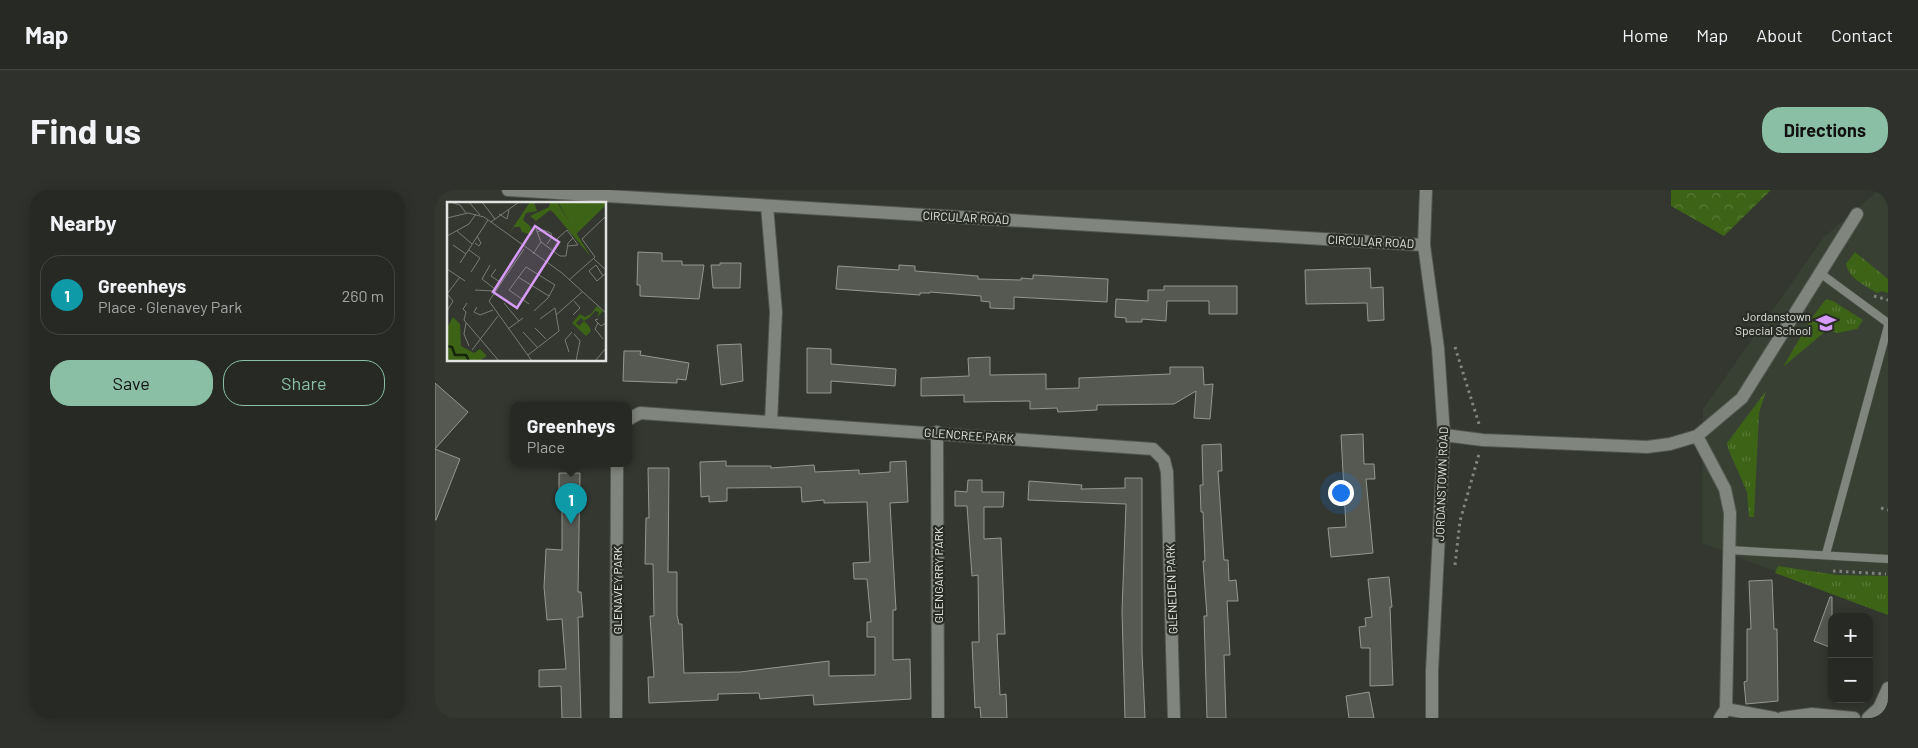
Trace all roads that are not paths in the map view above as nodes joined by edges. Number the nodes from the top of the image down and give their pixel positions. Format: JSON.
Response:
{"nodes":[{"id":1,"x":510,"y":190,"type":"edge"},
{"id":2,"x":1426,"y":190,"type":"edge"},
{"id":3,"x":666,"y":195,"type":"edge"},
{"id":4,"x":767,"y":206,"type":"junction"},
{"id":5,"x":1857,"y":214,"type":"dead end"},
{"id":6,"x":1425,"y":245,"type":"junction"},
{"id":7,"x":1820,"y":273,"type":"junction"},
{"id":8,"x":1888,"y":325,"type":"edge"},
{"id":9,"x":632,"y":417,"type":"edge"},
{"id":10,"x":771,"y":422,"type":"junction"},
{"id":11,"x":937,"y":432,"type":"junction"},
{"id":12,"x":1444,"y":435,"type":"junction"},
{"id":13,"x":1697,"y":436,"type":"junction"},
{"id":14,"x":1164,"y":460,"type":"joint"},
{"id":15,"x":617,"y":467,"type":"edge"},
{"id":16,"x":1729,"y":550,"type":"junction"},
{"id":17,"x":1826,"y":554,"type":"junction"},
{"id":18,"x":1888,"y":559,"type":"edge"},
{"id":19,"x":1888,"y":688,"type":"edge"},
{"id":20,"x":1723,"y":714,"type":"edge"},
{"id":21,"x":616,"y":718,"type":"edge"},
{"id":22,"x":939,"y":718,"type":"edge"},
{"id":23,"x":1174,"y":718,"type":"edge"},
{"id":24,"x":1433,"y":718,"type":"edge"},
{"id":25,"x":1774,"y":718,"type":"edge"},
{"id":26,"x":1782,"y":718,"type":"edge"},
{"id":27,"x":1847,"y":718,"type":"edge"},
{"id":28,"x":1854,"y":718,"type":"edge"},
{"id":29,"x":1867,"y":718,"type":"edge"}],
"edges":[{"from":1,"to":3,"type":"street","name":"CIRCULAR ROAD"},
{"from":2,"to":6,"type":"street","name":"JORDANSTOWN ROAD"},
{"from":3,"to":4,"type":"street","name":"CIRCULAR ROAD"},
{"from":4,"to":6,"type":"street","name":"CIRCULAR ROAD"},
{"from":4,"to":10,"type":"street"},
{"from":5,"to":7,"type":"street"},
{"from":6,"to":12,"type":"street","name":"JORDANSTOWN ROAD"},
{"from":7,"to":8,"type":"lane"},
{"from":7,"to":13,"type":"street"},
{"from":8,"to":17,"type":"lane"},
{"from":9,"to":10,"type":"street","name":"GLENCREE PARK"},
{"from":10,"to":11,"type":"street","name":"GLENCREE PARK"},
{"from":11,"to":14,"type":"street","name":"GLENCREE PARK"},
{"from":11,"to":22,"type":"street","name":"GLENGARRY PARK"},
{"from":12,"to":13,"type":"street"},
{"from":12,"to":24,"type":"street","name":"JORDANSTOWN ROAD"},
{"from":13,"to":16,"type":"street"},
{"from":14,"to":23,"type":"street","name":"GLENEDEN PARK"},
{"from":15,"to":21,"type":"street","name":"GLENAVEY PARK"},
{"from":16,"to":17,"type":"lane"},
{"from":16,"to":20,"type":"street"},
{"from":17,"to":18,"type":"lane"},
{"from":19,"to":29,"type":"street"},
{"from":20,"to":25,"type":"street"},
{"from":26,"to":27,"type":"street"},
{"from":27,"to":28,"type":"street"}]}
